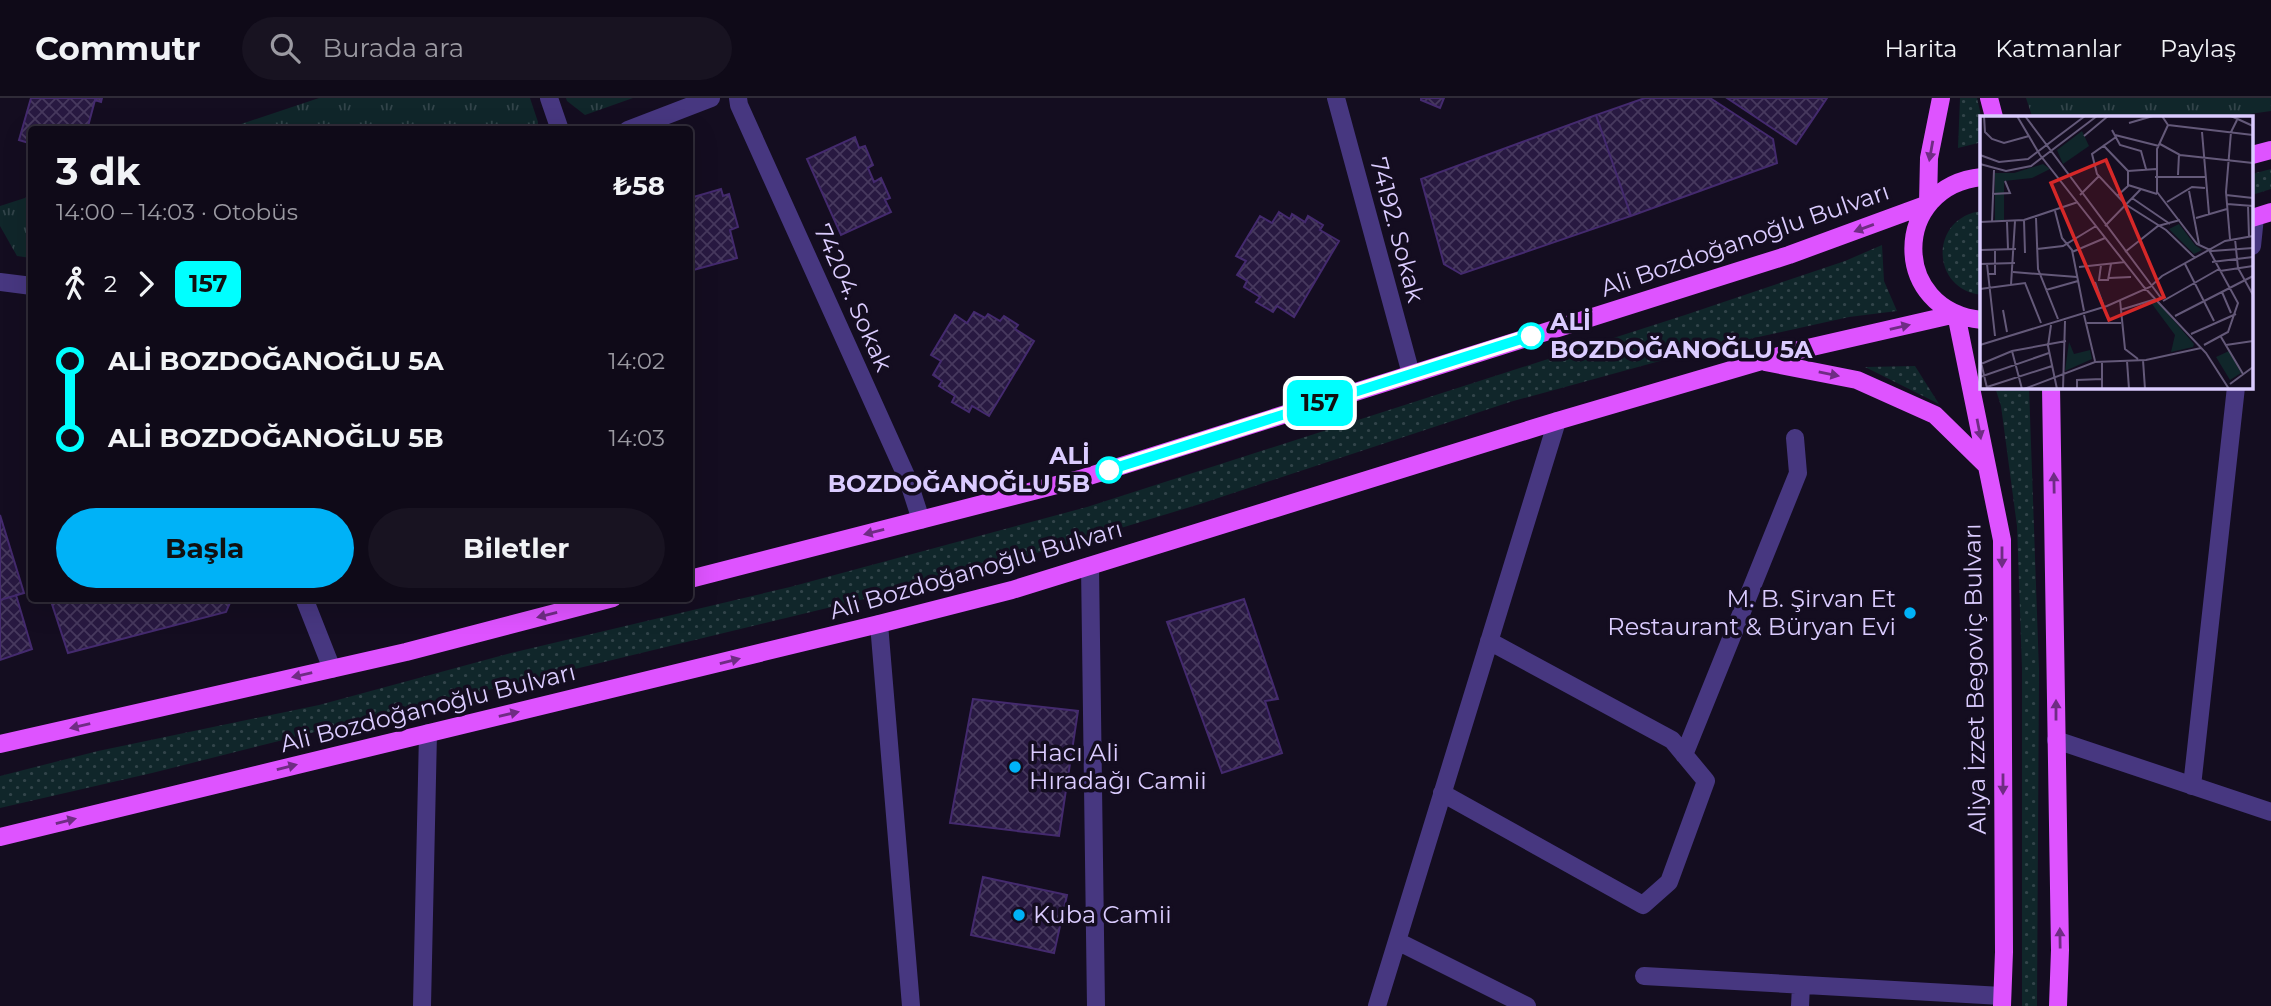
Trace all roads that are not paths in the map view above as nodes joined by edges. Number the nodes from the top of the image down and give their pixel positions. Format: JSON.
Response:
{"nodes":[{"id":1,"x":548,"y":98,"type":"edge"},
{"id":2,"x":711,"y":98,"type":"edge"},
{"id":3,"x":738,"y":98,"type":"edge"},
{"id":4,"x":1336,"y":98,"type":"edge"},
{"id":5,"x":1941,"y":98,"type":"edge"},
{"id":6,"x":1989,"y":98,"type":"edge"},
{"id":7,"x":1994,"y":116,"type":"edge"},
{"id":8,"x":558,"y":126,"type":"edge"},
{"id":9,"x":638,"y":126,"type":"edge"},
{"id":10,"x":2271,"y":150,"type":"edge"},
{"id":11,"x":2254,"y":154,"type":"edge"},
{"id":12,"x":1980,"y":177,"type":"edge"},
{"id":13,"x":1928,"y":204,"type":"junction"},
{"id":14,"x":2259,"y":216,"type":"edge"},
{"id":15,"x":2254,"y":237,"type":"edge"},
{"id":16,"x":0,"y":282,"type":"edge"},
{"id":17,"x":28,"y":286,"type":"edge"},
{"id":18,"x":1956,"y":314,"type":"junction"},
{"id":19,"x":1980,"y":320,"type":"edge"},
{"id":20,"x":1762,"y":361,"type":"junction"},
{"id":21,"x":1411,"y":374,"type":"junction"},
{"id":22,"x":2051,"y":388,"type":"edge"},
{"id":23,"x":2236,"y":388,"type":"edge"},
{"id":24,"x":1557,"y":421,"type":"junction"},
{"id":25,"x":1795,"y":438,"type":"dead end"},
{"id":26,"x":1987,"y":466,"type":"junction"},
{"id":27,"x":921,"y":520,"type":"junction"},
{"id":28,"x":1090,"y":566,"type":"junction"},
{"id":29,"x":693,"y":578,"type":"edge"},
{"id":30,"x":306,"y":602,"type":"edge"},
{"id":31,"x":597,"y":602,"type":"edge"},
{"id":32,"x":879,"y":624,"type":"junction"},
{"id":33,"x":1489,"y":641,"type":"junction"},
{"id":34,"x":332,"y":669,"type":"junction"},
{"id":35,"x":428,"y":733,"type":"junction"},
{"id":36,"x":2056,"y":740,"type":"junction"},
{"id":37,"x":0,"y":744,"type":"edge"},
{"id":38,"x":1684,"y":755,"type":"junction"},
{"id":39,"x":2192,"y":786,"type":"junction"},
{"id":40,"x":1442,"y":793,"type":"junction"},
{"id":41,"x":2271,"y":812,"type":"edge"},
{"id":42,"x":0,"y":837,"type":"edge"},
{"id":43,"x":1396,"y":941,"type":"junction"},
{"id":44,"x":1644,"y":976,"type":"dead end"},
{"id":45,"x":1801,"y":985,"type":"junction"},
{"id":46,"x":2002,"y":1001,"type":"edge"},
{"id":47,"x":422,"y":1006,"type":"edge"},
{"id":48,"x":911,"y":1006,"type":"edge"},
{"id":49,"x":1096,"y":1006,"type":"edge"},
{"id":50,"x":1377,"y":1006,"type":"edge"},
{"id":51,"x":1527,"y":1006,"type":"edge"},
{"id":52,"x":1800,"y":1006,"type":"edge"},
{"id":53,"x":2058,"y":1006,"type":"edge"}],
"edges":[{"from":1,"to":8,"type":"street"},
{"from":2,"to":9,"type":"street"},
{"from":3,"to":27,"type":"street","name":"74204. Sokak"},
{"from":4,"to":21,"type":"street","name":"74192. Sokak"},
{"from":5,"to":13,"type":"main road","one_way":true},
{"from":6,"to":7,"type":"main road"},
{"from":10,"to":11,"type":"main road"},
{"from":12,"to":13,"type":"main road"},
{"from":13,"to":18,"type":"main road"},
{"from":13,"to":21,"type":"main road","name":"Ali Bozdoğanoğlu Bulvarı","one_way":true},
{"from":14,"to":15,"type":"street"},
{"from":16,"to":17,"type":"street"},
{"from":18,"to":19,"type":"main road"},
{"from":20,"to":18,"type":"main road","name":"Ali Bozdoğanoğlu Bulvarı","one_way":true},
{"from":18,"to":26,"type":"main road","name":"Aliya İzzet Begoviç Bulvarı","one_way":true},
{"from":20,"to":24,"type":"main road","name":"Ali Bozdoğanoğlu Bulvarı"},
{"from":20,"to":26,"type":"main road","one_way":true},
{"from":21,"to":27,"type":"main road","name":"Ali Bozdoğanoğlu Bulvarı"},
{"from":36,"to":22,"type":"main road","one_way":true},
{"from":23,"to":39,"type":"street"},
{"from":24,"to":28,"type":"main road","name":"Ali Bozdoğanoğlu Bulvarı"},
{"from":24,"to":33,"type":"street"},
{"from":25,"to":38,"type":"street"},
{"from":26,"to":46,"type":"main road","name":"Aliya İzzet Begoviç Bulvarı","one_way":true},
{"from":27,"to":29,"type":"main road","name":"Ali Bozdoğanoğlu Bulvarı","one_way":true},
{"from":28,"to":32,"type":"main road","name":"Ali Bozdoğanoğlu Bulvarı"},
{"from":28,"to":49,"type":"street"},
{"from":30,"to":34,"type":"street"},
{"from":31,"to":34,"type":"main road","one_way":true},
{"from":35,"to":32,"type":"main road","name":"Ali Bozdoğanoğlu Bulvarı","one_way":true},
{"from":32,"to":48,"type":"street"},
{"from":33,"to":38,"type":"street"},
{"from":33,"to":40,"type":"street"},
{"from":34,"to":37,"type":"main road","one_way":true},
{"from":42,"to":35,"type":"main road","name":"Ali Bozdoğanoğlu Bulvarı","one_way":true},
{"from":35,"to":47,"type":"street"},
{"from":36,"to":39,"type":"street"},
{"from":53,"to":36,"type":"main road","one_way":true},
{"from":38,"to":40,"type":"street"},
{"from":39,"to":41,"type":"street"},
{"from":40,"to":43,"type":"street"},
{"from":43,"to":50,"type":"street"},
{"from":43,"to":51,"type":"street"},
{"from":44,"to":45,"type":"street"},
{"from":45,"to":46,"type":"street"},
{"from":45,"to":52,"type":"street"}]}
